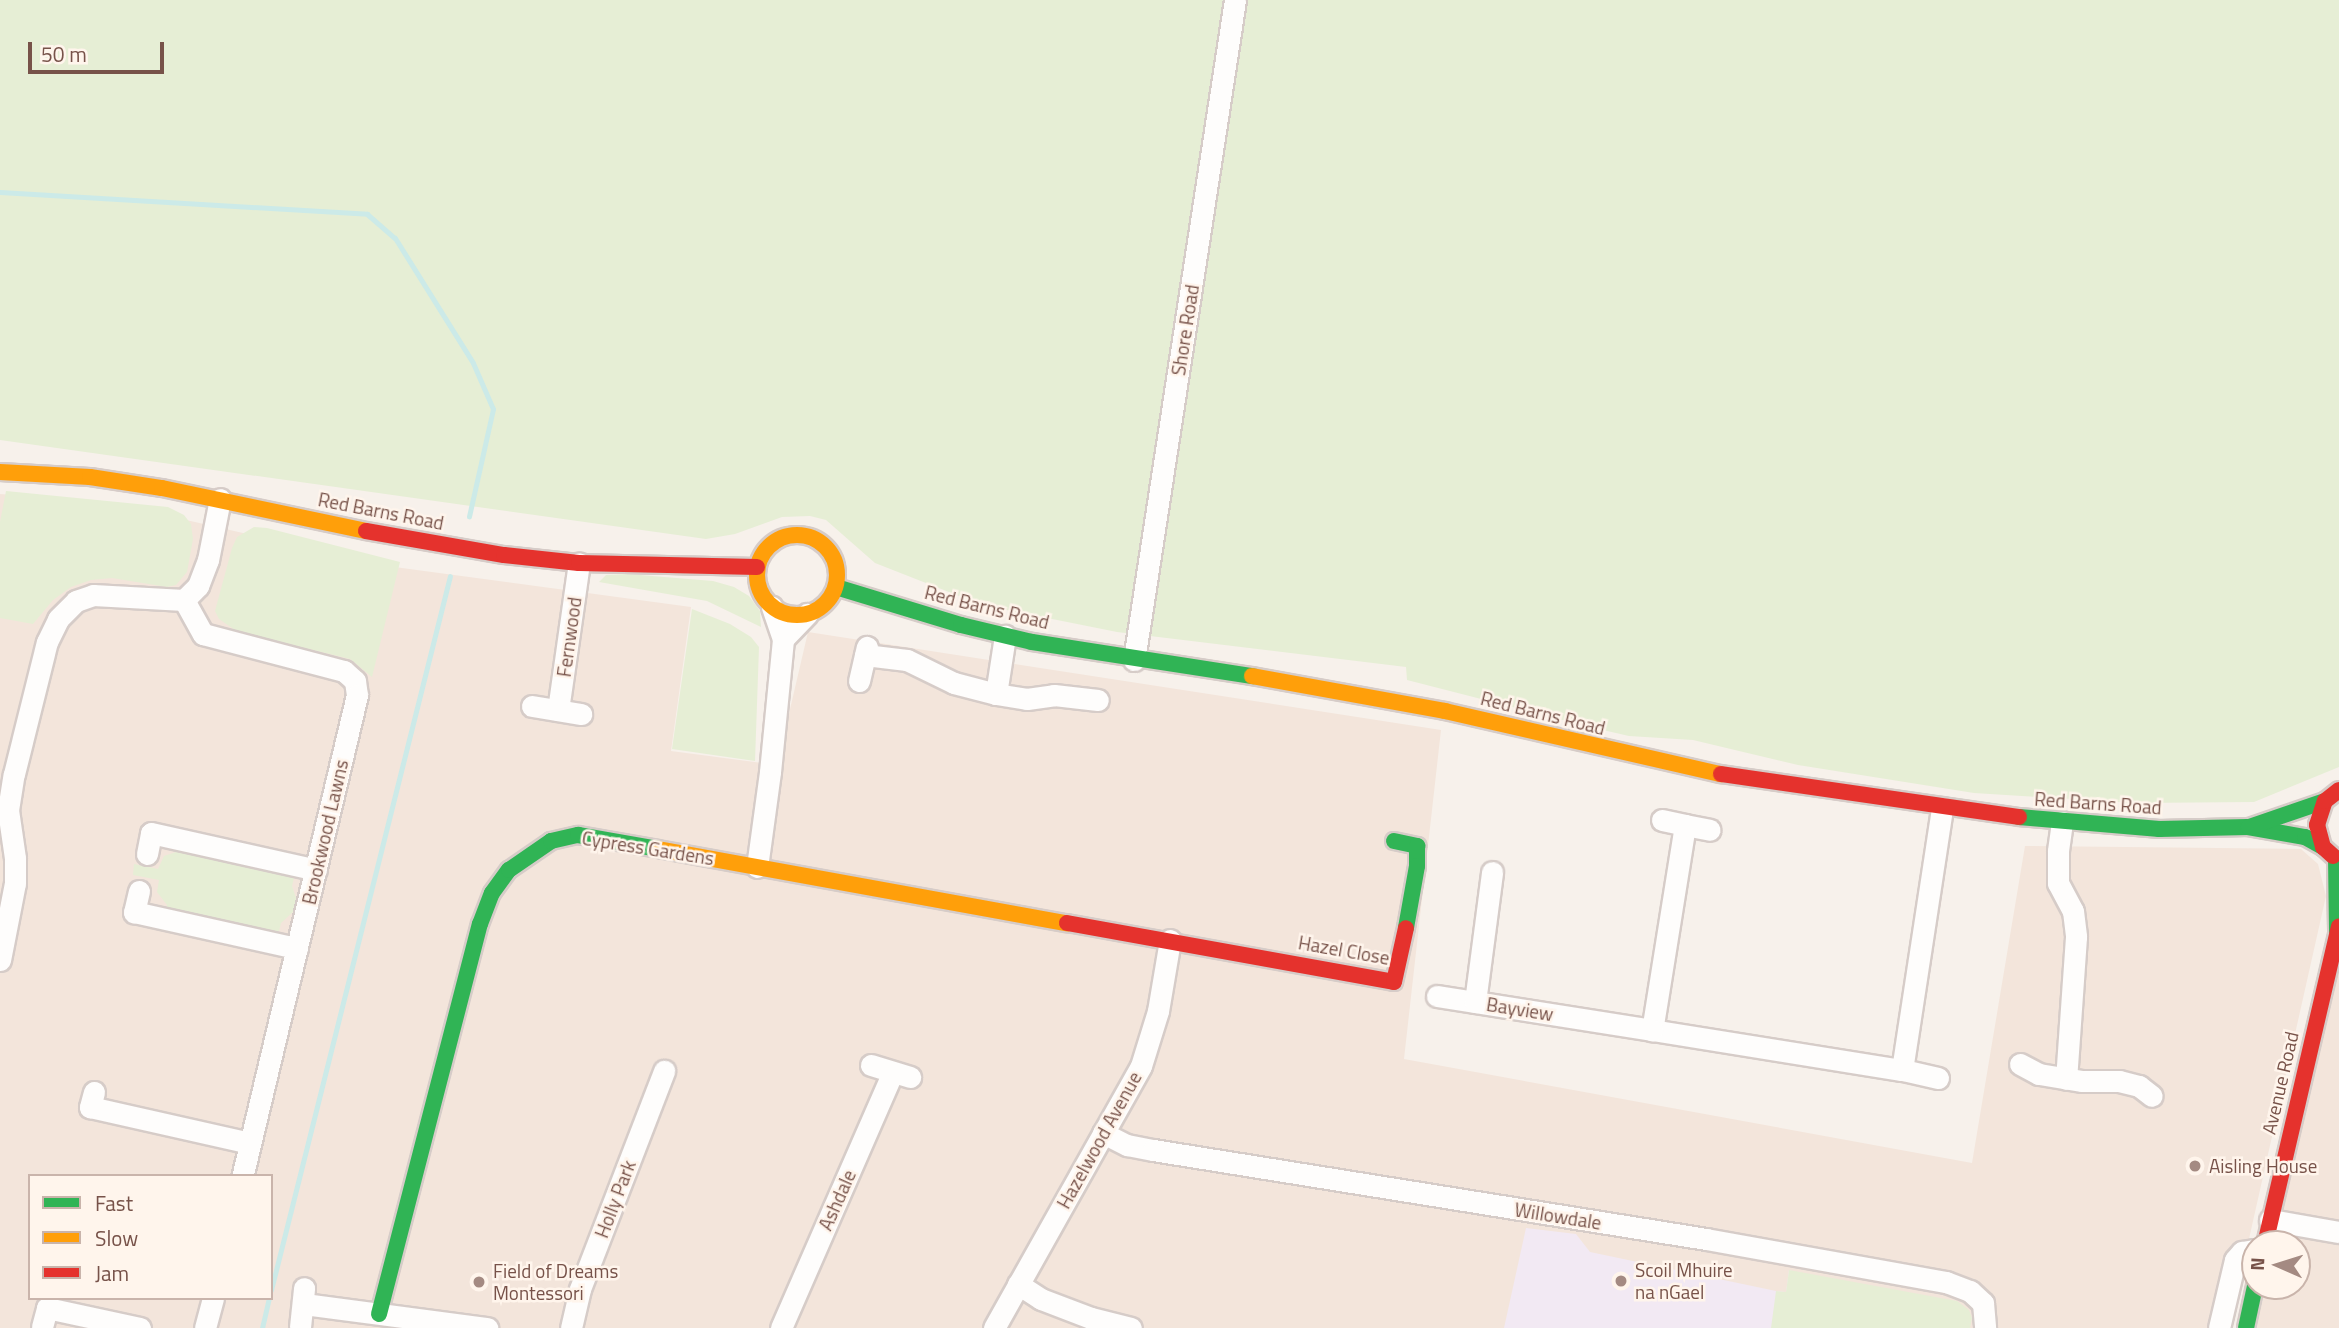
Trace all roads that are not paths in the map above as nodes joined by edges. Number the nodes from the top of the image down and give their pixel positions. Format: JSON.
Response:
{"nodes":[{"id":1,"x":1235,"y":0,"type":"edge"},
{"id":2,"x":0,"y":471,"type":"edge"},
{"id":3,"x":220,"y":499,"type":"junction"},
{"id":4,"x":579,"y":563,"type":"junction"},
{"id":5,"x":757,"y":566,"type":"junction"},
{"id":6,"x":836,"y":587,"type":"junction"},
{"id":7,"x":184,"y":600,"type":"junction"},
{"id":8,"x":772,"y":607,"type":"junction"},
{"id":9,"x":807,"y":614,"type":"junction"},
{"id":10,"x":1004,"y":636,"type":"junction"},
{"id":11,"x":783,"y":639,"type":"junction"},
{"id":12,"x":1134,"y":660,"type":"junction"},
{"id":13,"x":859,"y":681,"type":"dead end"},
{"id":14,"x":996,"y":694,"type":"junction"},
{"id":15,"x":1098,"y":700,"type":"dead end"},
{"id":16,"x":533,"y":706,"type":"dead end"},
{"id":17,"x":558,"y":710,"type":"junction"},
{"id":18,"x":581,"y":714,"type":"dead end"},
{"id":19,"x":2339,"y":790,"type":"edge"},
{"id":20,"x":2325,"y":800,"type":"junction"},
{"id":21,"x":1942,"y":808,"type":"junction"},
{"id":22,"x":1662,"y":820,"type":"dead end"},
{"id":23,"x":2062,"y":822,"type":"junction"},
{"id":24,"x":1685,"y":825,"type":"junction"},
{"id":25,"x":2248,"y":827,"type":"junction"},
{"id":26,"x":1710,"y":830,"type":"dead end"},
{"id":27,"x":1394,"y":841,"type":"dead end"},
{"id":28,"x":2323,"y":847,"type":"junction"},
{"id":29,"x":147,"y":854,"type":"dead end"},
{"id":30,"x":2338,"y":859,"type":"edge"},
{"id":31,"x":757,"y":867,"type":"junction"},
{"id":32,"x":316,"y":870,"type":"junction"},
{"id":33,"x":1492,"y":872,"type":"dead end"},
{"id":34,"x":139,"y":891,"type":"dead end"},
{"id":35,"x":2338,"y":930,"type":"edge"},
{"id":36,"x":1170,"y":940,"type":"junction"},
{"id":37,"x":297,"y":948,"type":"junction"},
{"id":38,"x":0,"y":960,"type":"edge"},
{"id":39,"x":1437,"y":996,"type":"dead end"},
{"id":40,"x":1475,"y":1002,"type":"junction"},
{"id":41,"x":1652,"y":1030,"type":"junction"},
{"id":42,"x":2020,"y":1064,"type":"dead end"},
{"id":43,"x":871,"y":1065,"type":"dead end"},
{"id":44,"x":1902,"y":1070,"type":"junction"},
{"id":45,"x":664,"y":1071,"type":"dead end"},
{"id":46,"x":1938,"y":1078,"type":"dead end"},
{"id":47,"x":2066,"y":1079,"type":"junction"},
{"id":48,"x":94,"y":1092,"type":"dead end"},
{"id":49,"x":2152,"y":1096,"type":"dead end"},
{"id":50,"x":1103,"y":1133,"type":"junction"},
{"id":51,"x":250,"y":1143,"type":"junction"},
{"id":52,"x":242,"y":1174,"type":"edge"},
{"id":53,"x":2270,"y":1220,"type":"junction"},
{"id":54,"x":2268,"y":1230,"type":"edge"},
{"id":55,"x":2339,"y":1232,"type":"edge"},
{"id":56,"x":2241,"y":1253,"type":"edge"},
{"id":57,"x":1018,"y":1284,"type":"junction"},
{"id":58,"x":212,"y":1300,"type":"edge"},
{"id":59,"x":2252,"y":1300,"type":"edge"},
{"id":60,"x":379,"y":1314,"type":"junction"},
{"id":61,"x":42,"y":1327,"type":"edge"},
{"id":62,"x":300,"y":1327,"type":"edge"},
{"id":63,"x":140,"y":1328,"type":"edge"},
{"id":64,"x":205,"y":1328,"type":"edge"},
{"id":65,"x":487,"y":1328,"type":"edge"},
{"id":66,"x":572,"y":1328,"type":"edge"},
{"id":67,"x":781,"y":1328,"type":"edge"},
{"id":68,"x":994,"y":1328,"type":"edge"},
{"id":69,"x":1131,"y":1328,"type":"edge"},
{"id":70,"x":1985,"y":1328,"type":"edge"},
{"id":71,"x":2219,"y":1328,"type":"edge"},
{"id":72,"x":2246,"y":1328,"type":"edge"}],
"edges":[{"from":1,"to":12,"type":"street","name":"Shore Road"},
{"from":2,"to":3,"type":"street","name":"Red Barns Road"},
{"from":3,"to":4,"type":"street","name":"Red Barns Road"},
{"from":3,"to":7,"type":"street"},
{"from":4,"to":5,"type":"street","name":"Red Barns Road"},
{"from":4,"to":17,"type":"street","name":"Fernwood"},
{"from":5,"to":6,"type":"street"},
{"from":5,"to":8,"type":"street"},
{"from":6,"to":9,"type":"street"},
{"from":6,"to":10,"type":"street","name":"Red Barns Road"},
{"from":7,"to":32,"type":"street","name":"Brookwood Lawns"},
{"from":7,"to":38,"type":"street"},
{"from":8,"to":9,"type":"street"},
{"from":8,"to":11,"type":"street"},
{"from":9,"to":11,"type":"street"},
{"from":10,"to":12,"type":"street","name":"Red Barns Road"},
{"from":10,"to":14,"type":"street"},
{"from":11,"to":31,"type":"street"},
{"from":12,"to":21,"type":"street","name":"Red Barns Road"},
{"from":13,"to":14,"type":"street"},
{"from":14,"to":15,"type":"street"},
{"from":16,"to":17,"type":"street"},
{"from":17,"to":18,"type":"street"},
{"from":19,"to":20,"type":"street","name":"Red Barns Road"},
{"from":20,"to":25,"type":"street","name":"Red Barns Road"},
{"from":20,"to":28,"type":"street"},
{"from":21,"to":23,"type":"street","name":"Red Barns Road"},
{"from":21,"to":44,"type":"street"},
{"from":22,"to":24,"type":"street"},
{"from":23,"to":25,"type":"street","name":"Red Barns Road"},
{"from":23,"to":47,"type":"street"},
{"from":24,"to":26,"type":"street"},
{"from":24,"to":41,"type":"street"},
{"from":25,"to":28,"type":"street","name":"Red Barns Road"},
{"from":27,"to":36,"type":"street","name":"Hazel Close"},
{"from":28,"to":30,"type":"street","name":"Red Barns Road"},
{"from":29,"to":32,"type":"street"},
{"from":30,"to":35,"type":"street","name":"Avenue Road"},
{"from":31,"to":36,"type":"street","name":"Cypress Gardens"},
{"from":31,"to":60,"type":"street","name":"Cypress Gardens"},
{"from":32,"to":37,"type":"street","name":"Brookwood Lawns"},
{"from":33,"to":40,"type":"street","name":"Bayview"},
{"from":34,"to":37,"type":"street"},
{"from":35,"to":53,"type":"street","name":"Avenue Road"},
{"from":36,"to":50,"type":"street","name":"Hazelwood Avenue"},
{"from":37,"to":51,"type":"street","name":"Brookwood Lawns"},
{"from":39,"to":40,"type":"street"},
{"from":40,"to":41,"type":"street","name":"Bayview"},
{"from":41,"to":44,"type":"street","name":"Bayview"},
{"from":42,"to":47,"type":"street"},
{"from":43,"to":67,"type":"street","name":"Ashdale"},
{"from":44,"to":46,"type":"street","name":"Bayview"},
{"from":45,"to":66,"type":"street","name":"Holly Park"},
{"from":47,"to":49,"type":"street"},
{"from":48,"to":51,"type":"street"},
{"from":50,"to":57,"type":"street","name":"Hazelwood Avenue"},
{"from":50,"to":70,"type":"street","name":"Willowdale"},
{"from":51,"to":52,"type":"street","name":"Brookwood Lawns"},
{"from":53,"to":54,"type":"street","name":"Avenue Road"},
{"from":53,"to":55,"type":"street"},
{"from":56,"to":71,"type":"street"},
{"from":57,"to":68,"type":"street","name":"Hazelwood Avenue"},
{"from":57,"to":69,"type":"street"},
{"from":58,"to":64,"type":"street"},
{"from":59,"to":72,"type":"street"},
{"from":60,"to":62,"type":"street"},
{"from":60,"to":65,"type":"street"},
{"from":61,"to":63,"type":"street"}]}
